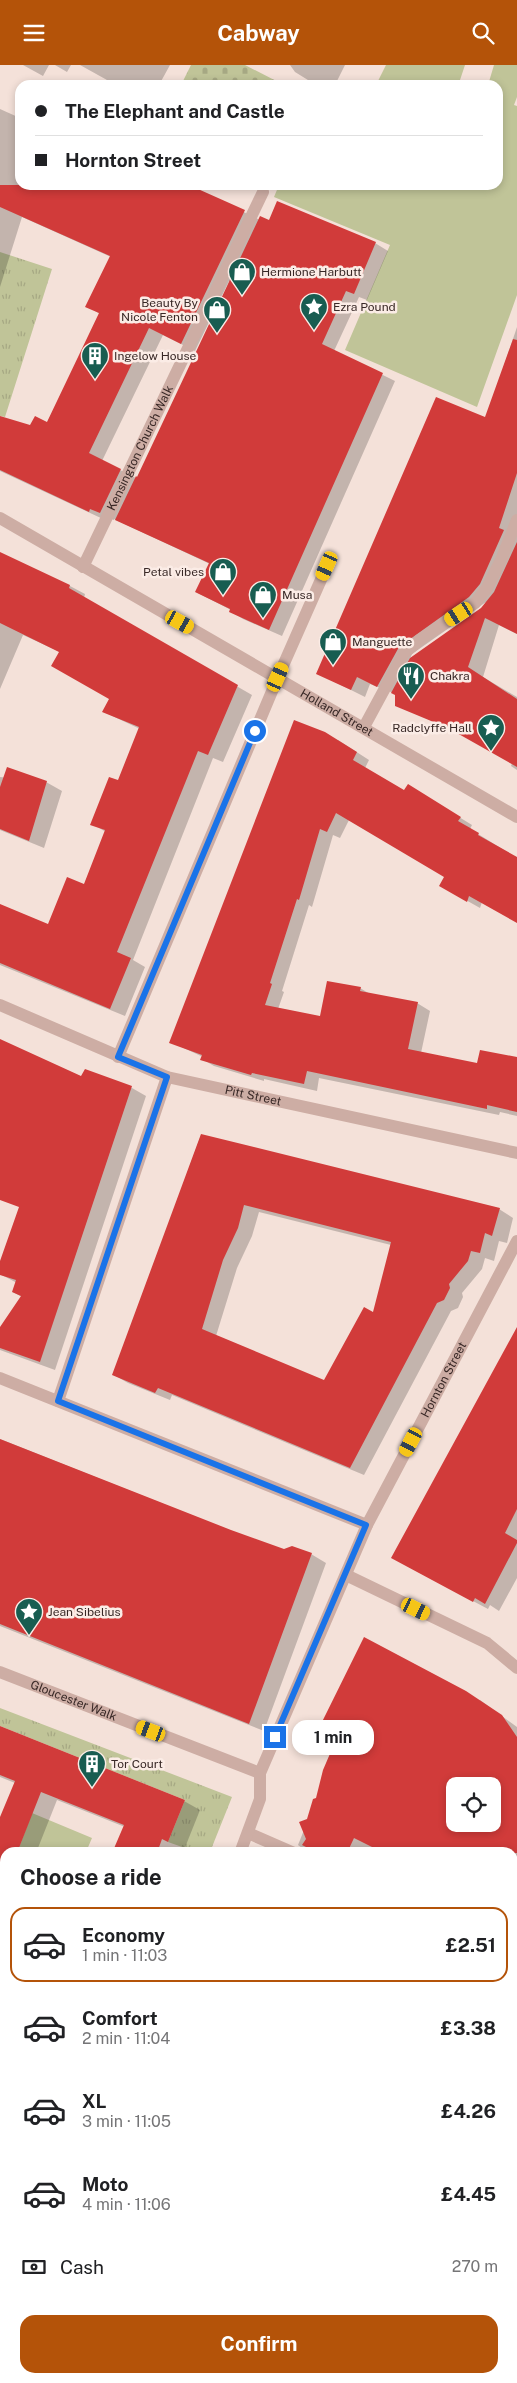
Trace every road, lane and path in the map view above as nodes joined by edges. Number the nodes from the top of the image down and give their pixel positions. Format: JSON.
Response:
{"nodes":[{"id":1,"x":263,"y":192,"type":"dead end"},
{"id":2,"x":0,"y":518,"type":"edge"},
{"id":3,"x":517,"y":520,"type":"edge"},
{"id":4,"x":327,"y":566,"type":"dead end"},
{"id":5,"x":83,"y":567,"type":"junction"},
{"id":6,"x":278,"y":677,"type":"junction"},
{"id":7,"x":364,"y":727,"type":"junction"},
{"id":8,"x":517,"y":817,"type":"edge"},
{"id":9,"x":0,"y":1005,"type":"edge"},
{"id":10,"x":118,"y":1057,"type":"junction"},
{"id":11,"x":167,"y":1077,"type":"junction"},
{"id":12,"x":517,"y":1153,"type":"edge"},
{"id":13,"x":517,"y":1241,"type":"edge"},
{"id":14,"x":0,"y":1378,"type":"edge"},
{"id":15,"x":58,"y":1401,"type":"junction"},
{"id":16,"x":366,"y":1525,"type":"junction"},
{"id":17,"x":346,"y":1575,"type":"junction"},
{"id":18,"x":515,"y":1666,"type":"edge"},
{"id":19,"x":0,"y":1672,"type":"edge"},
{"id":20,"x":260,"y":1773,"type":"junction"},
{"id":21,"x":248,"y":1833,"type":"junction"},
{"id":22,"x":242,"y":1847,"type":"edge"},
{"id":23,"x":280,"y":1847,"type":"edge"}],
"edges":[{"from":1,"to":5,"type":"street","name":"Kensington Church Walk"},
{"from":2,"to":5,"type":"street","name":"Holland Street"},
{"from":3,"to":7,"type":"street"},
{"from":4,"to":6,"type":"street"},
{"from":5,"to":6,"type":"street","name":"Holland Street"},
{"from":6,"to":7,"type":"street","name":"Holland Street"},
{"from":6,"to":10,"type":"street"},
{"from":7,"to":8,"type":"street","name":"Holland Street"},
{"from":9,"to":10,"type":"street","name":"Pitt Street"},
{"from":10,"to":11,"type":"street","name":"Pitt Street"},
{"from":11,"to":12,"type":"street","name":"Pitt Street"},
{"from":11,"to":15,"type":"street"},
{"from":13,"to":16,"type":"street","name":"Hornton Street"},
{"from":14,"to":15,"type":"street"},
{"from":15,"to":16,"type":"street"},
{"from":16,"to":17,"type":"street","name":"Hornton Street"},
{"from":17,"to":18,"type":"street"},
{"from":17,"to":20,"type":"street","name":"Hornton Street"},
{"from":19,"to":20,"type":"street","name":"Gloucester Walk"},
{"from":20,"to":21,"type":"street","name":"Hornton Street"},
{"from":21,"to":22,"type":"street","name":"Hornton Street"},
{"from":21,"to":23,"type":"street"}]}
